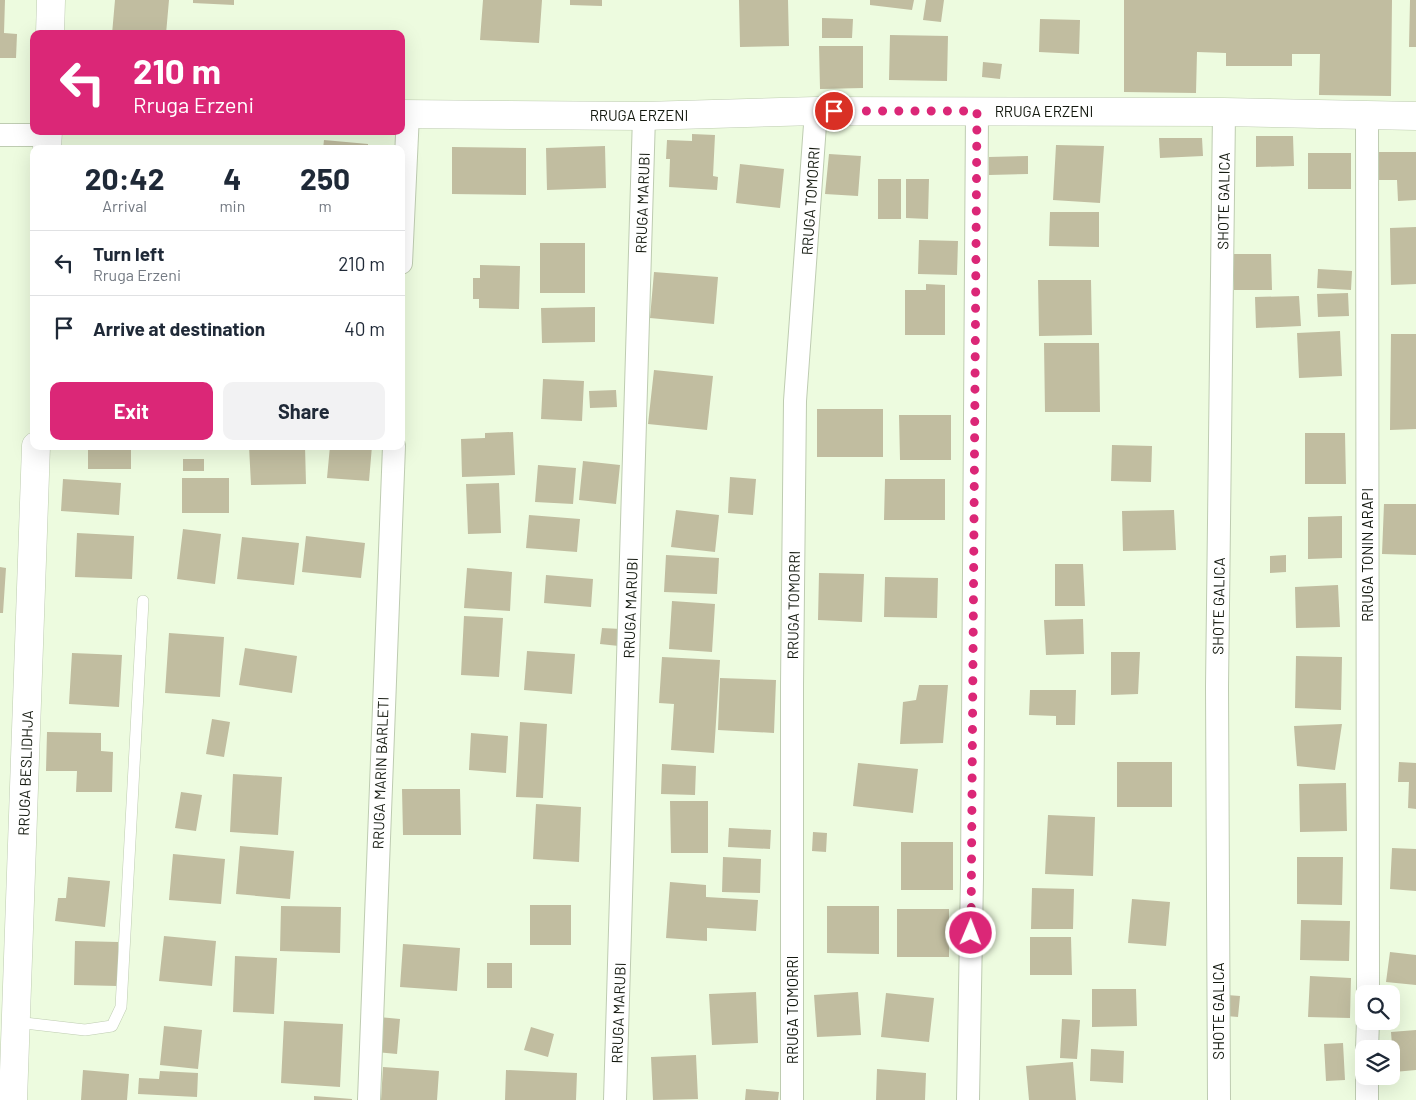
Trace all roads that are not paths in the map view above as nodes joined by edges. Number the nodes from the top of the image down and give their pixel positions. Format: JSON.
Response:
{"nodes":[{"id":1,"x":51,"y":0,"type":"edge"},
{"id":2,"x":50,"y":30,"type":"edge"},
{"id":3,"x":816,"y":111,"type":"junction"},
{"id":4,"x":977,"y":111,"type":"junction"},
{"id":5,"x":1224,"y":112,"type":"junction"},
{"id":6,"x":405,"y":114,"type":"edge"},
{"id":7,"x":1366,"y":115,"type":"junction"},
{"id":8,"x":644,"y":116,"type":"junction"},
{"id":9,"x":1416,"y":116,"type":"edge"},
{"id":10,"x":0,"y":134,"type":"edge"},
{"id":11,"x":47,"y":138,"type":"edge"},
{"id":12,"x":36,"y":450,"type":"edge"},
{"id":13,"x":394,"y":450,"type":"edge"},
{"id":14,"x":144,"y":601,"type":"dead end"},
{"id":15,"x":1368,"y":985,"type":"edge"},
{"id":16,"x":16,"y":1022,"type":"junction"},
{"id":17,"x":1367,"y":1085,"type":"edge"},
{"id":18,"x":13,"y":1100,"type":"edge"},
{"id":19,"x":369,"y":1100,"type":"edge"},
{"id":20,"x":615,"y":1100,"type":"edge"},
{"id":21,"x":792,"y":1100,"type":"edge"},
{"id":22,"x":968,"y":1100,"type":"edge"},
{"id":23,"x":1219,"y":1100,"type":"edge"},
{"id":24,"x":1367,"y":1100,"type":"edge"}],
"edges":[{"from":1,"to":2,"type":"street"},
{"from":3,"to":4,"type":"street","name":"RRUGA ERZENI"},
{"from":3,"to":8,"type":"street","name":"RRUGA ERZENI"},
{"from":3,"to":21,"type":"street","name":"RRUGA TOMORRI"},
{"from":4,"to":5,"type":"street","name":"RRUGA ERZENI"},
{"from":4,"to":22,"type":"street"},
{"from":5,"to":7,"type":"street","name":"RRUGA ERZENI"},
{"from":5,"to":23,"type":"street","name":"SHOTE GALICA"},
{"from":6,"to":8,"type":"street","name":"RRUGA ERZENI"},
{"from":7,"to":9,"type":"street","name":"RRUGA ERZENI"},
{"from":7,"to":15,"type":"street","name":"RRUGA TONIN ARAPI"},
{"from":8,"to":20,"type":"street","name":"RRUGA MARUBI"},
{"from":10,"to":11,"type":"street"},
{"from":12,"to":16,"type":"street","name":"RRUGA BESLIDHJA"},
{"from":13,"to":19,"type":"street","name":"RRUGA MARIN BARLETI"},
{"from":14,"to":16,"type":"lane"},
{"from":16,"to":18,"type":"street","name":"RRUGA BESLIDHJA"},
{"from":17,"to":24,"type":"street"}]}
